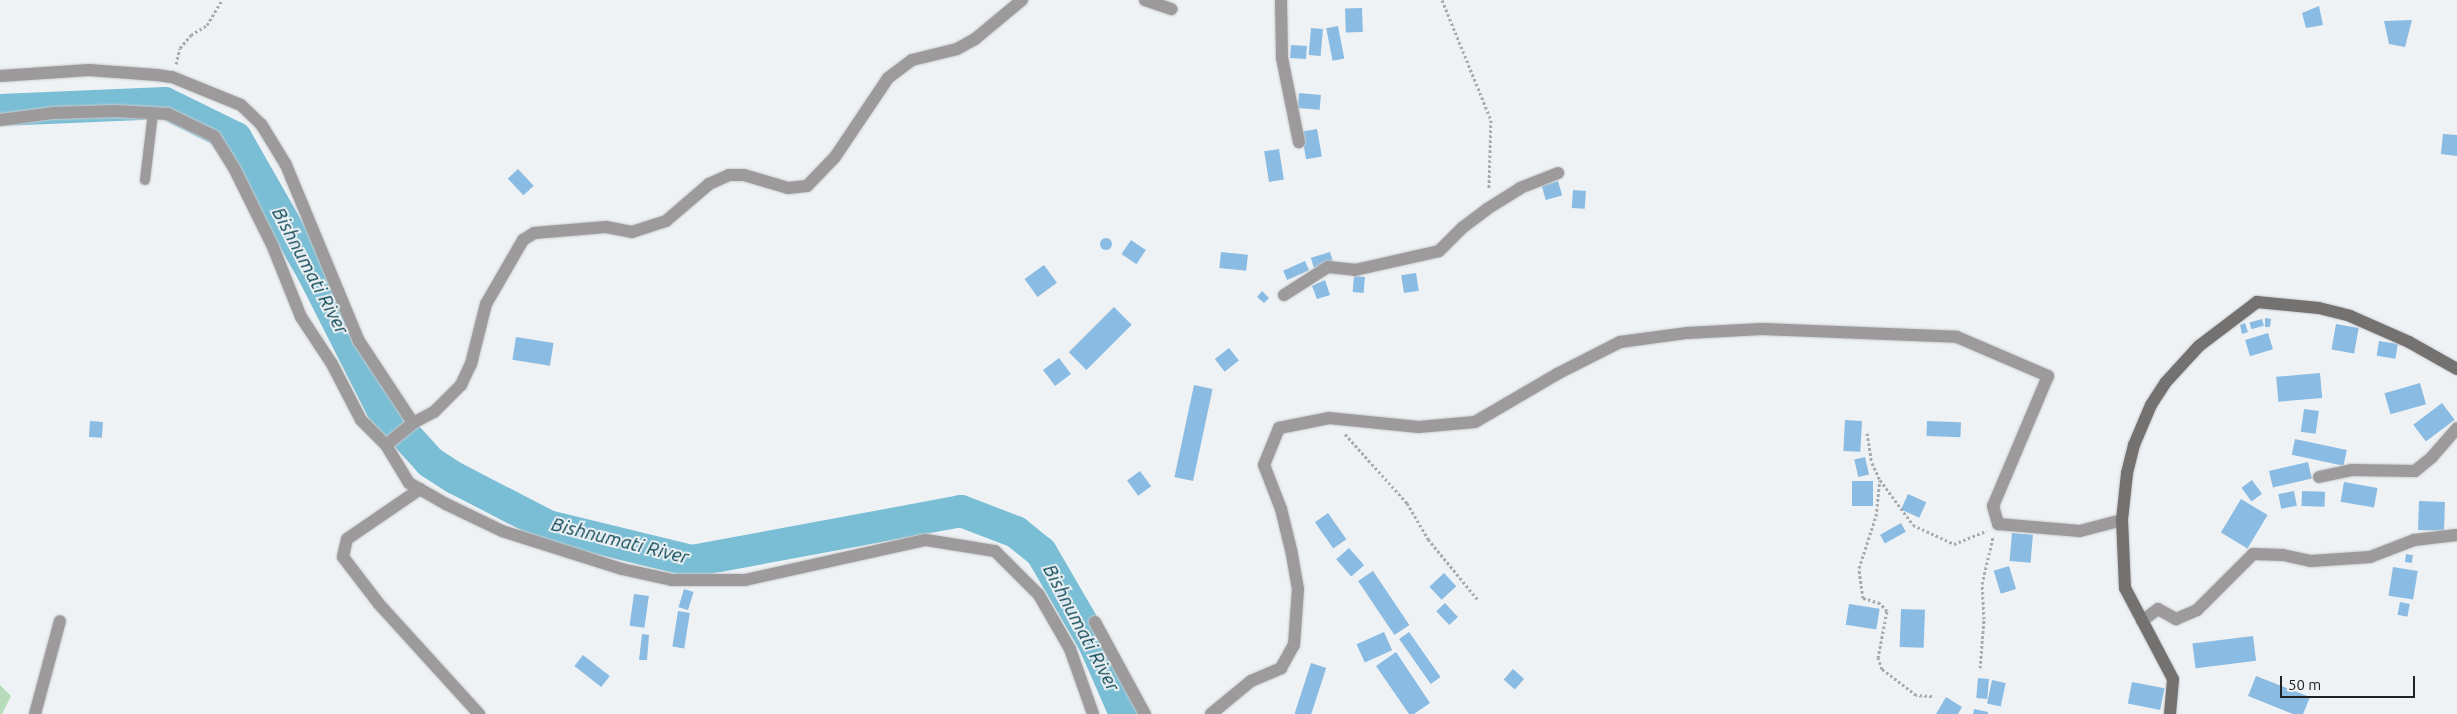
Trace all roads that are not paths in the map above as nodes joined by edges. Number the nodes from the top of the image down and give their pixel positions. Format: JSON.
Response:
{"nodes":[{"id":1,"x":1022,"y":0,"type":"edge"},
{"id":2,"x":1145,"y":0,"type":"edge"},
{"id":3,"x":1281,"y":0,"type":"edge"},
{"id":4,"x":1171,"y":9,"type":"dead end"},
{"id":5,"x":0,"y":76,"type":"edge"},
{"id":6,"x":153,"y":113,"type":"junction"},
{"id":7,"x":0,"y":120,"type":"edge"},
{"id":8,"x":1299,"y":142,"type":"dead end"},
{"id":9,"x":1558,"y":173,"type":"dead end"},
{"id":10,"x":145,"y":180,"type":"dead end"},
{"id":11,"x":1284,"y":295,"type":"dead end"},
{"id":12,"x":2457,"y":370,"type":"edge"},
{"id":13,"x":413,"y":423,"type":"junction"},
{"id":14,"x":2457,"y":428,"type":"edge"},
{"id":15,"x":386,"y":445,"type":"junction"},
{"id":16,"x":2319,"y":477,"type":"dead end"},
{"id":17,"x":420,"y":490,"type":"junction"},
{"id":18,"x":2122,"y":520,"type":"junction"},
{"id":19,"x":2457,"y":535,"type":"edge"},
{"id":20,"x":2142,"y":621,"type":"junction"},
{"id":21,"x":60,"y":622,"type":"dead end"},
{"id":22,"x":1095,"y":622,"type":"dead end"},
{"id":23,"x":35,"y":714,"type":"edge"},
{"id":24,"x":479,"y":714,"type":"edge"},
{"id":25,"x":1093,"y":714,"type":"edge"},
{"id":26,"x":1145,"y":714,"type":"edge"},
{"id":27,"x":1211,"y":714,"type":"edge"},
{"id":28,"x":2170,"y":714,"type":"edge"}],
"edges":[{"from":1,"to":13,"type":"street"},
{"from":2,"to":4,"type":"street"},
{"from":3,"to":8,"type":"street"},
{"from":5,"to":13,"type":"street"},
{"from":6,"to":7,"type":"street"},
{"from":6,"to":10,"type":"lane"},
{"from":6,"to":15,"type":"street"},
{"from":9,"to":11,"type":"street"},
{"from":12,"to":18,"type":"street"},
{"from":13,"to":15,"type":"street"},
{"from":14,"to":16,"type":"street"},
{"from":15,"to":17,"type":"street"},
{"from":17,"to":24,"type":"street"},
{"from":17,"to":25,"type":"street"},
{"from":18,"to":20,"type":"street"},
{"from":18,"to":27,"type":"street"},
{"from":19,"to":20,"type":"street"},
{"from":20,"to":28,"type":"street"},
{"from":21,"to":23,"type":"street"},
{"from":22,"to":26,"type":"street"}]}
